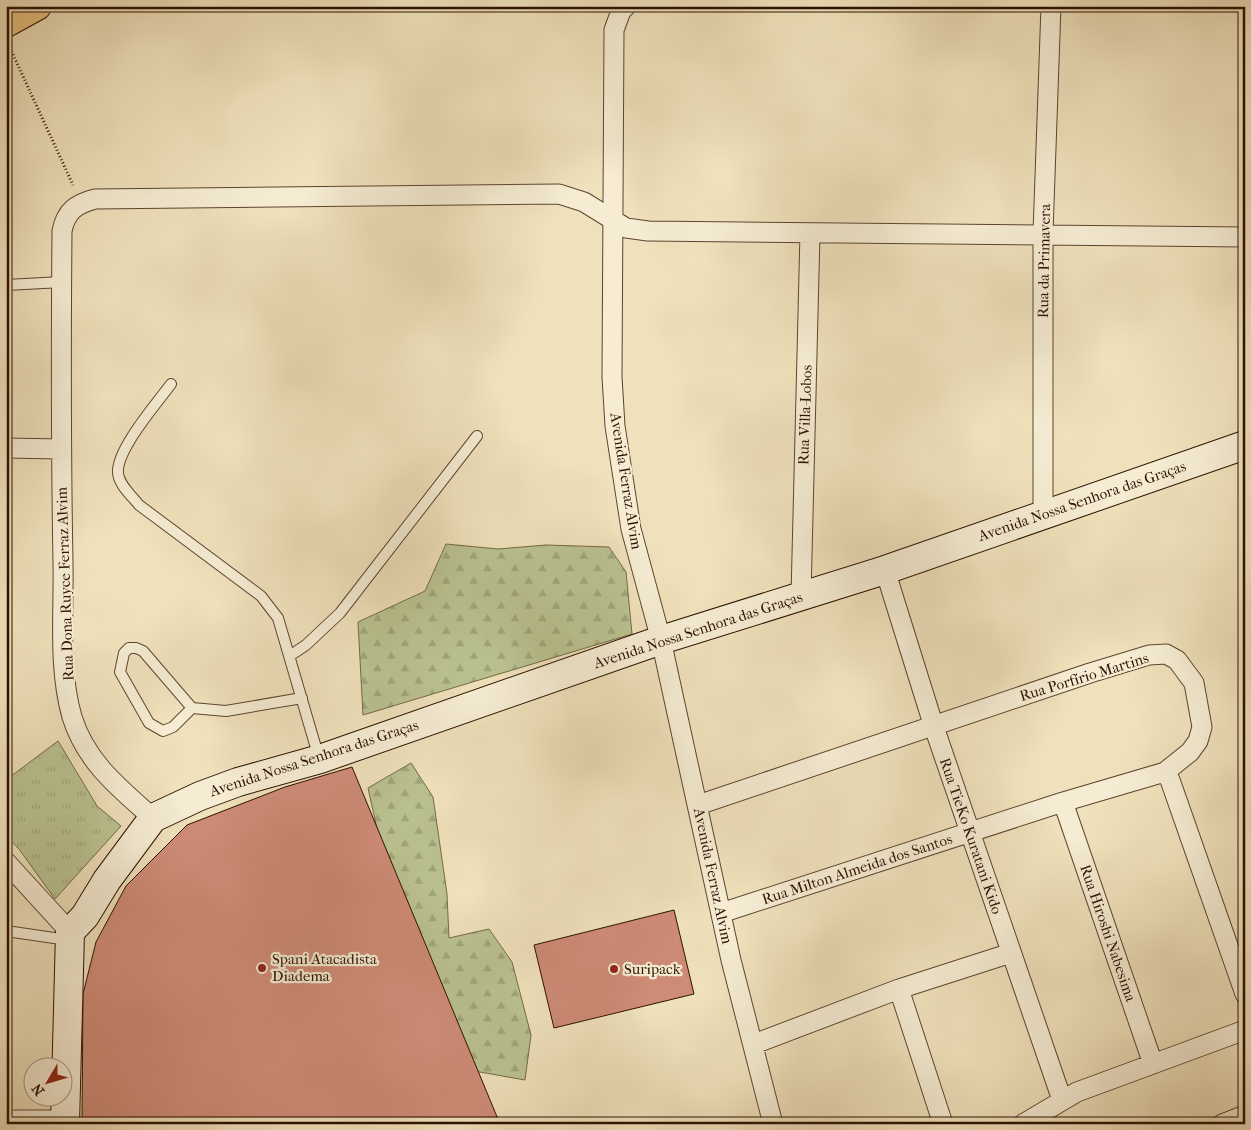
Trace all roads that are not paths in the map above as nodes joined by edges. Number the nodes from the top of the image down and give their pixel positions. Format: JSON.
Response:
{"nodes":[{"id":1,"x":37,"y":6,"type":"edge"},
{"id":2,"x":626,"y":6,"type":"edge"},
{"id":3,"x":1051,"y":6,"type":"edge"},
{"id":4,"x":6,"y":22,"type":"edge"},
{"id":5,"x":613,"y":220,"type":"junction"},
{"id":6,"x":810,"y":234,"type":"junction"},
{"id":7,"x":1043,"y":234,"type":"junction"},
{"id":8,"x":1245,"y":237,"type":"edge"},
{"id":9,"x":62,"y":282,"type":"junction"},
{"id":10,"x":6,"y":285,"type":"edge"},
{"id":11,"x":171,"y":384,"type":"dead end"},
{"id":12,"x":477,"y":436,"type":"dead end"},
{"id":13,"x":1245,"y":445,"type":"edge"},
{"id":14,"x":6,"y":448,"type":"edge"},
{"id":15,"x":61,"y":449,"type":"junction"},
{"id":16,"x":1043,"y":515,"type":"junction"},
{"id":17,"x":885,"y":570,"type":"junction"},
{"id":18,"x":800,"y":596,"type":"junction"},
{"id":19,"x":661,"y":640,"type":"junction"},
{"id":20,"x":291,"y":655,"type":"junction"},
{"id":21,"x":302,"y":698,"type":"junction"},
{"id":22,"x":192,"y":708,"type":"junction"},
{"id":23,"x":934,"y":727,"type":"junction"},
{"id":24,"x":320,"y":759,"type":"junction"},
{"id":25,"x":1165,"y":772,"type":"junction"},
{"id":26,"x":1063,"y":802,"type":"junction"},
{"id":27,"x":698,"y":805,"type":"junction"},
{"id":28,"x":153,"y":818,"type":"junction"},
{"id":29,"x":970,"y":833,"type":"junction"},
{"id":30,"x":6,"y":862,"type":"edge"},
{"id":31,"x":721,"y":913,"type":"junction"},
{"id":32,"x":6,"y":931,"type":"edge"},
{"id":33,"x":69,"y":936,"type":"junction"},
{"id":34,"x":1011,"y":953,"type":"junction"},
{"id":35,"x":899,"y":989,"type":"junction"},
{"id":36,"x":1245,"y":994,"type":"edge"},
{"id":37,"x":1245,"y":1030,"type":"edge"},
{"id":38,"x":754,"y":1044,"type":"junction"},
{"id":39,"x":1153,"y":1064,"type":"junction"},
{"id":40,"x":1062,"y":1100,"type":"junction"},
{"id":41,"x":1245,"y":1114,"type":"edge"},
{"id":42,"x":6,"y":1120,"type":"edge"},
{"id":43,"x":65,"y":1122,"type":"edge"},
{"id":44,"x":773,"y":1124,"type":"edge"},
{"id":45,"x":944,"y":1124,"type":"edge"},
{"id":46,"x":1023,"y":1124,"type":"edge"},
{"id":47,"x":1222,"y":1124,"type":"edge"}],
"edges":[{"from":1,"to":4,"type":"highway"},
{"from":2,"to":5,"type":"street","name":"Avenida Ferraz Alvim"},
{"from":3,"to":7,"type":"street","name":"Rua da Primavera"},
{"from":5,"to":6,"type":"street"},
{"from":5,"to":9,"type":"street","name":"Rua Dona Ruyce Ferraz Alvim"},
{"from":5,"to":19,"type":"street","name":"Avenida Ferraz Alvim"},
{"from":6,"to":7,"type":"street"},
{"from":6,"to":18,"type":"street","name":"Rua Villa-Lobos"},
{"from":7,"to":8,"type":"street"},
{"from":7,"to":16,"type":"street","name":"Rua da Primavera"},
{"from":9,"to":10,"type":"lane"},
{"from":9,"to":15,"type":"street","name":"Rua Dona Ruyce Ferraz Alvim"},
{"from":11,"to":20,"type":"lane"},
{"from":12,"to":20,"type":"lane"},
{"from":13,"to":16,"type":"main road","name":"Avenida Nossa Senhora das Graças"},
{"from":14,"to":15,"type":"street"},
{"from":15,"to":28,"type":"street","name":"Rua Dona Ruyce Ferraz Alvim"},
{"from":16,"to":17,"type":"main road","name":"Avenida Nossa Senhora das Graças"},
{"from":17,"to":18,"type":"main road","name":"Avenida Nossa Senhora das Graças"},
{"from":17,"to":23,"type":"street","name":"Rua TieKo Kuratani Kido"},
{"from":18,"to":19,"type":"main road","name":"Avenida Nossa Senhora das Graças"},
{"from":19,"to":24,"type":"main road","name":"Avenida Nossa Senhora das Graças"},
{"from":19,"to":27,"type":"street","name":"Avenida Ferraz Alvim"},
{"from":20,"to":21,"type":"lane"},
{"from":21,"to":22,"type":"lane"},
{"from":21,"to":24,"type":"lane"},
{"from":22,"to":22,"type":"lane"},
{"from":23,"to":25,"type":"street","name":"Rua Porfírio Martins"},
{"from":23,"to":27,"type":"street","name":"Rua Porfírio Martins"},
{"from":23,"to":29,"type":"street","name":"Rua TieKo Kuratani Kido"},
{"from":24,"to":28,"type":"main road","name":"Avenida Nossa Senhora das Graças"},
{"from":25,"to":26,"type":"street","name":"Rua Milton Almeida dos Santos"},
{"from":25,"to":36,"type":"street"},
{"from":26,"to":29,"type":"street","name":"Rua Milton Almeida dos Santos"},
{"from":26,"to":39,"type":"street","name":"Rua Hiroshi Nabesima"},
{"from":27,"to":31,"type":"street","name":"Avenida Ferraz Alvim"},
{"from":28,"to":33,"type":"main road"},
{"from":29,"to":31,"type":"street","name":"Rua Milton Almeida dos Santos"},
{"from":29,"to":34,"type":"street","name":"Rua TieKo Kuratani Kido"},
{"from":30,"to":33,"type":"street"},
{"from":31,"to":38,"type":"street","name":"Avenida Ferraz Alvim"},
{"from":32,"to":33,"type":"lane"},
{"from":33,"to":43,"type":"main road"},
{"from":34,"to":35,"type":"street"},
{"from":34,"to":40,"type":"street","name":"Rua TieKo Kuratani Kido"},
{"from":35,"to":38,"type":"street"},
{"from":35,"to":45,"type":"street"},
{"from":37,"to":39,"type":"street"},
{"from":38,"to":44,"type":"street","name":"Avenida Ferraz Alvim"},
{"from":39,"to":40,"type":"street"},
{"from":40,"to":46,"type":"street"},
{"from":41,"to":47,"type":"street"},
{"from":42,"to":43,"type":"street"}]}
